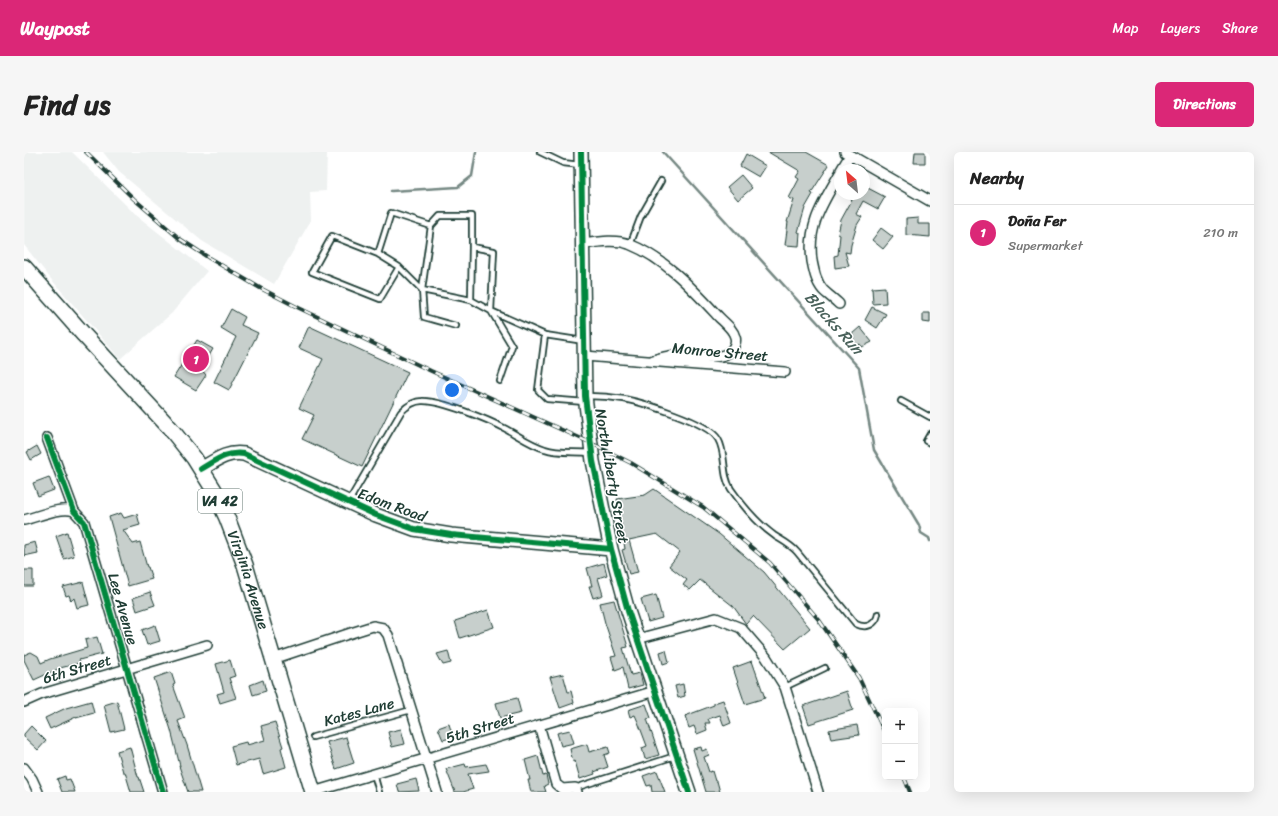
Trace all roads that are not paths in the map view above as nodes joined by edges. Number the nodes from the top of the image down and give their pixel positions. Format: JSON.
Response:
{"nodes":[{"id":1,"x":540,"y":152,"type":"edge"},
{"id":2,"x":581,"y":152,"type":"edge"},
{"id":3,"x":847,"y":153,"type":"edge"},
{"id":4,"x":844,"y":164,"type":"edge"},
{"id":5,"x":581,"y":166,"type":"junction"},
{"id":6,"x":660,"y":181,"type":"dead end"},
{"id":7,"x":834,"y":184,"type":"edge"},
{"id":8,"x":930,"y":201,"type":"edge"},
{"id":9,"x":431,"y":226,"type":"junction"},
{"id":10,"x":583,"y":244,"type":"junction"},
{"id":11,"x":630,"y":245,"type":"junction"},
{"id":12,"x":472,"y":248,"type":"junction"},
{"id":13,"x":378,"y":254,"type":"junction"},
{"id":14,"x":24,"y":267,"type":"edge"},
{"id":15,"x":398,"y":267,"type":"junction"},
{"id":16,"x":422,"y":290,"type":"junction"},
{"id":17,"x":471,"y":300,"type":"junction"},
{"id":18,"x":839,"y":304,"type":"dead end"},
{"id":19,"x":491,"y":310,"type":"junction"},
{"id":20,"x":456,"y":326,"type":"dead end"},
{"id":21,"x":545,"y":335,"type":"junction"},
{"id":22,"x":585,"y":341,"type":"junction"},
{"id":23,"x":586,"y":356,"type":"junction"},
{"id":24,"x":653,"y":360,"type":"junction"},
{"id":25,"x":785,"y":372,"type":"dead end"},
{"id":26,"x":500,"y":381,"type":"dead end"},
{"id":27,"x":586,"y":399,"type":"junction"},
{"id":28,"x":901,"y":402,"type":"dead end"},
{"id":29,"x":930,"y":416,"type":"edge"},
{"id":30,"x":930,"y":434,"type":"edge"},
{"id":31,"x":47,"y":438,"type":"dead end"},
{"id":32,"x":930,"y":443,"type":"edge"},
{"id":33,"x":592,"y":453,"type":"junction"},
{"id":34,"x":202,"y":469,"type":"junction"},
{"id":35,"x":348,"y":502,"type":"junction"},
{"id":36,"x":74,"y":511,"type":"junction"},
{"id":37,"x":24,"y":520,"type":"edge"},
{"id":38,"x":611,"y":549,"type":"junction"},
{"id":39,"x":878,"y":614,"type":"dead end"},
{"id":40,"x":637,"y":638,"type":"junction"},
{"id":41,"x":208,"y":645,"type":"dead end"},
{"id":42,"x":273,"y":659,"type":"junction"},
{"id":43,"x":825,"y":668,"type":"dead end"},
{"id":44,"x":127,"y":669,"type":"junction"},
{"id":45,"x":785,"y":687,"type":"junction"},
{"id":46,"x":655,"y":691,"type":"junction"},
{"id":47,"x":24,"y":702,"type":"edge"},
{"id":48,"x":412,"y":710,"type":"junction"},
{"id":49,"x":539,"y":725,"type":"junction"},
{"id":50,"x":313,"y":737,"type":"dead end"},
{"id":51,"x":677,"y":756,"type":"junction"},
{"id":52,"x":427,"y":759,"type":"junction"},
{"id":53,"x":24,"y":768,"type":"edge"},
{"id":54,"x":374,"y":774,"type":"junction"},
{"id":55,"x":576,"y":790,"type":"edge"},
{"id":56,"x":38,"y":792,"type":"edge"},
{"id":57,"x":163,"y":792,"type":"edge"},
{"id":58,"x":313,"y":792,"type":"edge"},
{"id":59,"x":379,"y":792,"type":"edge"},
{"id":60,"x":436,"y":792,"type":"edge"},
{"id":61,"x":688,"y":792,"type":"edge"},
{"id":62,"x":818,"y":792,"type":"edge"}],
"edges":[{"from":1,"to":5,"type":"lane"},
{"from":2,"to":5,"type":"street","name":"North Liberty Street"},
{"from":3,"to":4,"type":"street"},
{"from":3,"to":8,"type":"street"},
{"from":5,"to":10,"type":"street","name":"North Liberty Street"},
{"from":6,"to":11,"type":"lane"},
{"from":7,"to":18,"type":"street"},
{"from":9,"to":12,"type":"lane"},
{"from":9,"to":13,"type":"lane"},
{"from":9,"to":16,"type":"lane"},
{"from":10,"to":11,"type":"street","name":"Monroe Street"},
{"from":10,"to":22,"type":"street","name":"North Liberty Street"},
{"from":11,"to":24,"type":"street","name":"Monroe Street"},
{"from":12,"to":17,"type":"lane"},
{"from":12,"to":19,"type":"lane"},
{"from":13,"to":15,"type":"lane"},
{"from":13,"to":15,"type":"lane"},
{"from":14,"to":34,"type":"main road","name":"Virginia Avenue","number":"VA 42"},
{"from":15,"to":16,"type":"lane"},
{"from":16,"to":17,"type":"lane"},
{"from":16,"to":20,"type":"lane"},
{"from":17,"to":19,"type":"lane"},
{"from":19,"to":21,"type":"lane"},
{"from":19,"to":26,"type":"lane"},
{"from":21,"to":22,"type":"lane"},
{"from":21,"to":27,"type":"lane"},
{"from":22,"to":23,"type":"street","name":"North Liberty Street"},
{"from":23,"to":24,"type":"street","name":"Monroe Street"},
{"from":23,"to":27,"type":"street","name":"North Liberty Street"},
{"from":24,"to":25,"type":"street","name":"Monroe Street"},
{"from":27,"to":33,"type":"street","name":"North Liberty Street"},
{"from":27,"to":39,"type":"lane"},
{"from":28,"to":29,"type":"lane"},
{"from":30,"to":32,"type":"lane"},
{"from":31,"to":36,"type":"street","name":"Lee Avenue"},
{"from":33,"to":35,"type":"lane"},
{"from":33,"to":38,"type":"street","name":"North Liberty Street"},
{"from":34,"to":35,"type":"street","name":"Edom Road"},
{"from":34,"to":42,"type":"main road","name":"Virginia Avenue","number":"VA 42"},
{"from":35,"to":38,"type":"street","name":"Edom Road"},
{"from":36,"to":37,"type":"street"},
{"from":36,"to":44,"type":"street","name":"Lee Avenue"},
{"from":38,"to":40,"type":"street","name":"North Liberty Street"},
{"from":40,"to":45,"type":"street"},
{"from":40,"to":46,"type":"street","name":"North Liberty Street"},
{"from":41,"to":44,"type":"street","name":"6th Street"},
{"from":42,"to":48,"type":"street"},
{"from":42,"to":58,"type":"main road","name":"Virginia Avenue","number":"VA 42"},
{"from":43,"to":45,"type":"lane"},
{"from":44,"to":47,"type":"street","name":"6th Street"},
{"from":44,"to":57,"type":"street","name":"Lee Avenue"},
{"from":45,"to":62,"type":"street"},
{"from":46,"to":49,"type":"street","name":"5th Street"},
{"from":46,"to":51,"type":"street","name":"North Liberty Street"},
{"from":48,"to":50,"type":"lane","name":"Kates Lane"},
{"from":48,"to":52,"type":"street"},
{"from":49,"to":52,"type":"street","name":"5th Street"},
{"from":49,"to":55,"type":"street"},
{"from":51,"to":55,"type":"lane"},
{"from":51,"to":61,"type":"street","name":"North Liberty Street"},
{"from":52,"to":54,"type":"street","name":"5th Street"},
{"from":52,"to":60,"type":"street"},
{"from":53,"to":56,"type":"street"},
{"from":54,"to":58,"type":"street","name":"5th Street"},
{"from":54,"to":59,"type":"lane"}]}
